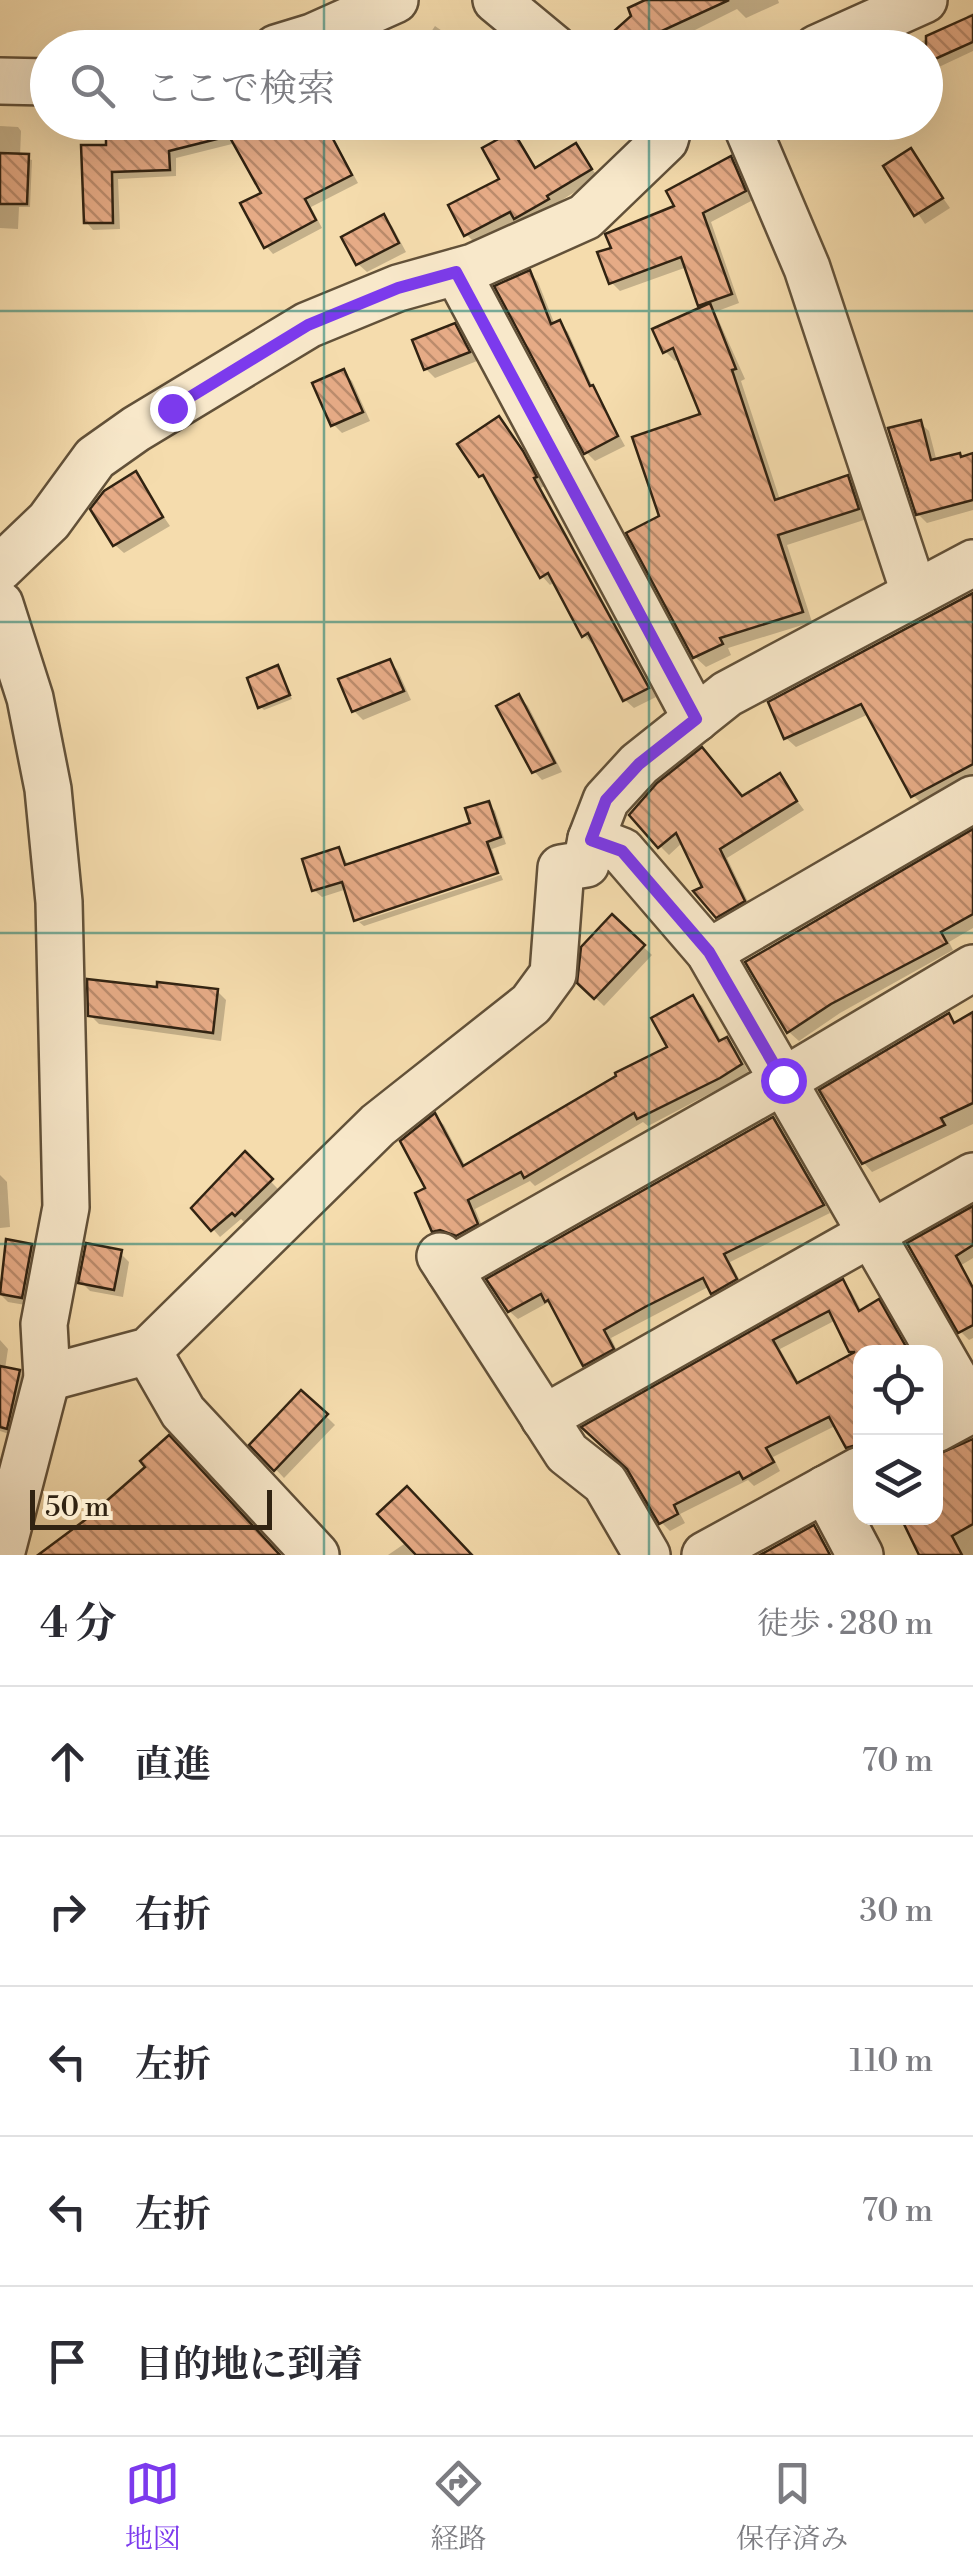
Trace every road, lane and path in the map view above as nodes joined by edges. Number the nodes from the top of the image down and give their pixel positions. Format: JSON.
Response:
{"nodes":[{"id":1,"x":395,"y":0,"type":"edge"},
{"id":2,"x":496,"y":0,"type":"edge"},
{"id":3,"x":924,"y":0,"type":"edge"},
{"id":4,"x":328,"y":30,"type":"edge"},
{"id":5,"x":532,"y":30,"type":"edge"},
{"id":6,"x":856,"y":30,"type":"edge"},
{"id":7,"x":0,"y":80,"type":"edge"},
{"id":8,"x":30,"y":81,"type":"edge"},
{"id":9,"x":665,"y":140,"type":"edge"},
{"id":10,"x":753,"y":140,"type":"edge"},
{"id":11,"x":456,"y":272,"type":"junction"},
{"id":12,"x":973,"y":563,"type":"edge"},
{"id":13,"x":0,"y":568,"type":"edge"},
{"id":14,"x":914,"y":592,"type":"junction"},
{"id":15,"x":0,"y":604,"type":"edge"},
{"id":16,"x":696,"y":719,"type":"junction"},
{"id":17,"x":973,"y":798,"type":"edge"},
{"id":18,"x":591,"y":840,"type":"junction"},
{"id":19,"x":709,"y":952,"type":"junction"},
{"id":20,"x":973,"y":968,"type":"edge"},
{"id":21,"x":783,"y":1080,"type":"junction"},
{"id":22,"x":973,"y":1176,"type":"edge"},
{"id":23,"x":872,"y":1235,"type":"junction"},
{"id":24,"x":148,"y":1351,"type":"junction"},
{"id":25,"x":47,"y":1378,"type":"junction"},
{"id":26,"x":973,"y":1409,"type":"edge"},
{"id":27,"x":544,"y":1418,"type":"junction"},
{"id":28,"x":943,"y":1425,"type":"edge"},
{"id":29,"x":843,"y":1480,"type":"edge"},
{"id":30,"x":1,"y":1555,"type":"edge"},
{"id":31,"x":316,"y":1555,"type":"edge"},
{"id":32,"x":646,"y":1555,"type":"edge"},
{"id":33,"x":705,"y":1555,"type":"edge"},
{"id":34,"x":860,"y":1555,"type":"edge"}],
"edges":[{"from":1,"to":4,"type":"street"},
{"from":2,"to":5,"type":"street"},
{"from":3,"to":6,"type":"street"},
{"from":7,"to":8,"type":"street"},
{"from":9,"to":11,"type":"street"},
{"from":10,"to":14,"type":"street"},
{"from":11,"to":13,"type":"street"},
{"from":11,"to":16,"type":"street"},
{"from":12,"to":14,"type":"street"},
{"from":14,"to":16,"type":"street"},
{"from":15,"to":25,"type":"street"},
{"from":16,"to":18,"type":"street"},
{"from":17,"to":19,"type":"street"},
{"from":18,"to":19,"type":"street"},
{"from":18,"to":24,"type":"street"},
{"from":19,"to":21,"type":"street"},
{"from":20,"to":21,"type":"street"},
{"from":21,"to":23,"type":"street"},
{"from":21,"to":27,"type":"street"},
{"from":22,"to":23,"type":"street"},
{"from":23,"to":26,"type":"street"},
{"from":23,"to":27,"type":"street"},
{"from":24,"to":25,"type":"street"},
{"from":24,"to":31,"type":"street"},
{"from":25,"to":30,"type":"street"},
{"from":26,"to":28,"type":"street"},
{"from":27,"to":32,"type":"street"},
{"from":29,"to":33,"type":"street"},
{"from":29,"to":34,"type":"street"}]}
